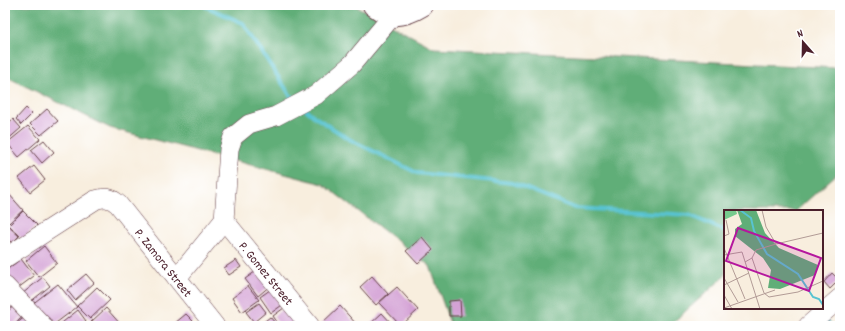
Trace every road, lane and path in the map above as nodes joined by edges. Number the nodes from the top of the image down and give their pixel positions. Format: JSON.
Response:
{"nodes":[{"id":1,"x":374,"y":5,"type":"edge"},
{"id":2,"x":422,"y":5,"type":"edge"},
{"id":3,"x":394,"y":14,"type":"junction"},
{"id":4,"x":224,"y":220,"type":"junction"},
{"id":5,"x":5,"y":258,"type":"edge"},
{"id":6,"x":177,"y":278,"type":"junction"},
{"id":7,"x":5,"y":286,"type":"edge"},
{"id":8,"x":837,"y":300,"type":"edge"},
{"id":9,"x":43,"y":326,"type":"edge"},
{"id":10,"x":215,"y":326,"type":"edge"},
{"id":11,"x":310,"y":326,"type":"edge"},
{"id":12,"x":808,"y":326,"type":"edge"}],
"edges":[{"from":1,"to":3,"type":"main road"},
{"from":2,"to":3,"type":"main road"},
{"from":3,"to":4,"type":"street"},
{"from":4,"to":6,"type":"street"},
{"from":4,"to":11,"type":"street","name":"P. Gomez Street"},
{"from":5,"to":6,"type":"street","name":"P. Zamora Street"},
{"from":6,"to":10,"type":"street","name":"P. Zamora Street"},
{"from":7,"to":9,"type":"street"},
{"from":8,"to":12,"type":"street"}]}
